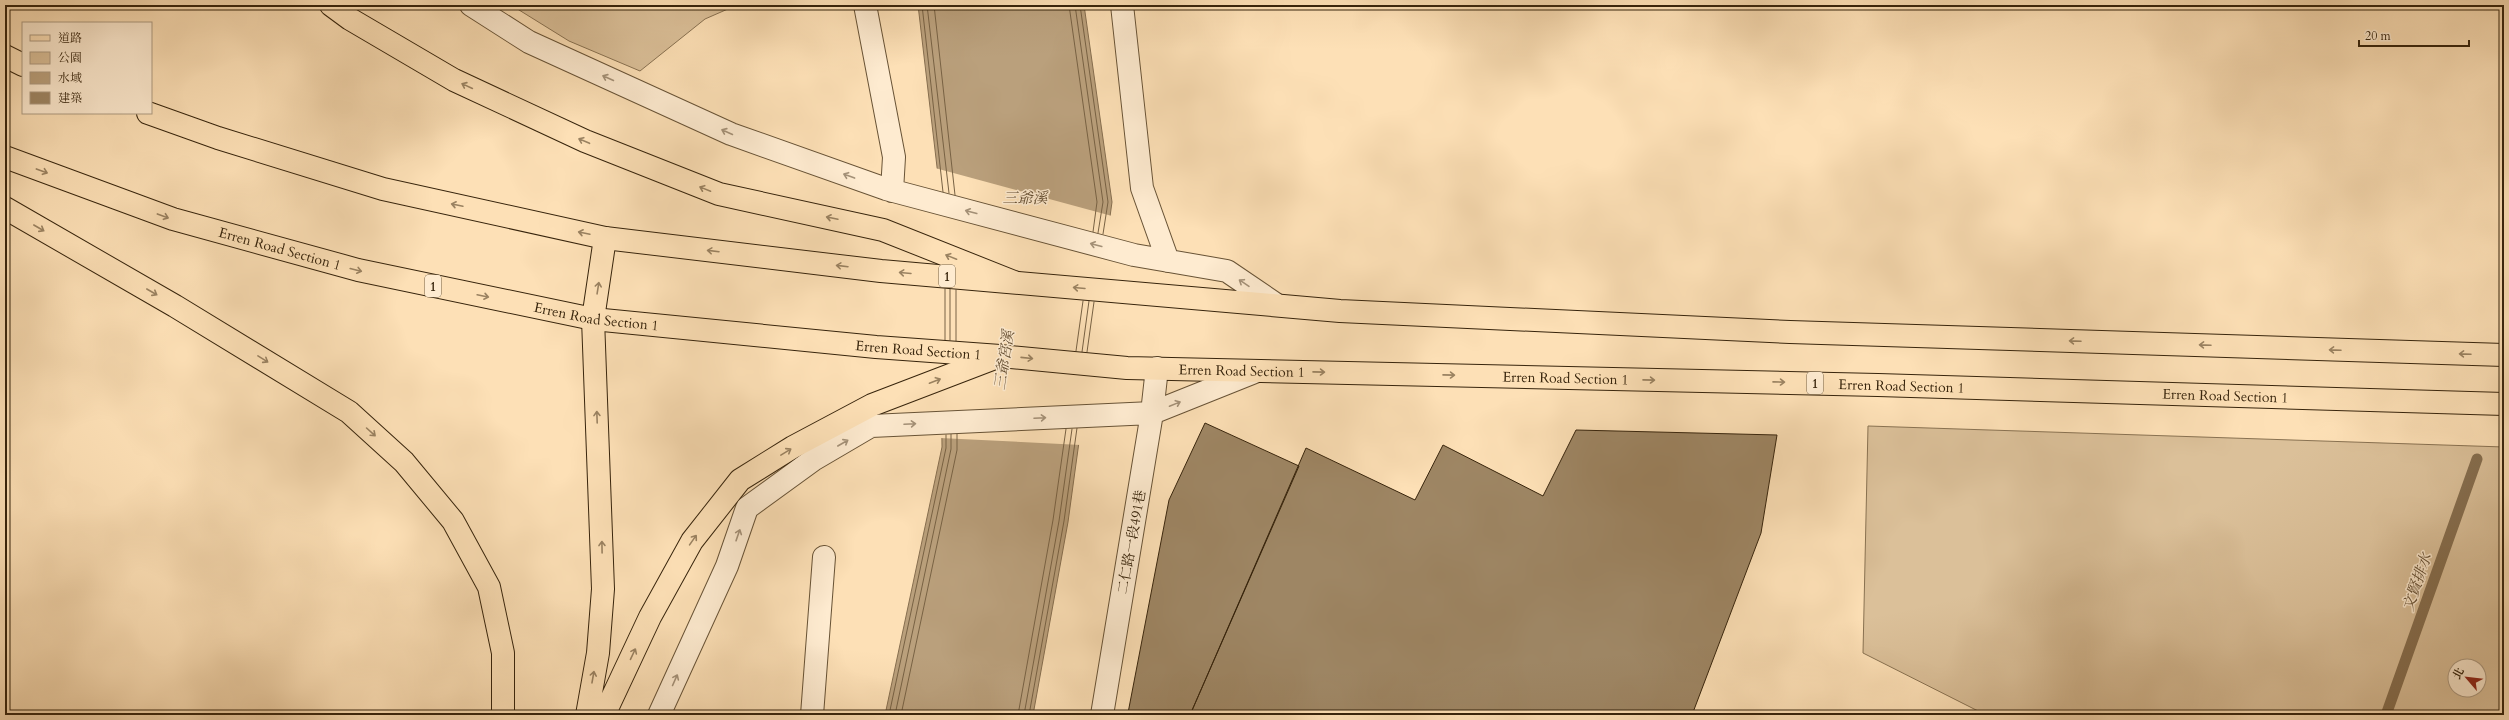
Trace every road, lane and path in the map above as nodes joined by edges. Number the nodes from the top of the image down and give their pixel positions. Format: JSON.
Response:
{"nodes":[{"id":1,"x":331,"y":5,"type":"edge"},
{"id":2,"x":471,"y":5,"type":"edge"},
{"id":3,"x":865,"y":5,"type":"edge"},
{"id":4,"x":1122,"y":5,"type":"edge"},
{"id":5,"x":5,"y":56,"type":"edge"},
{"id":6,"x":22,"y":64,"type":"edge"},
{"id":7,"x":151,"y":114,"type":"edge"},
{"id":8,"x":5,"y":157,"type":"edge"},
{"id":9,"x":889,"y":190,"type":"junction"},
{"id":10,"x":5,"y":208,"type":"edge"},
{"id":11,"x":605,"y":238,"type":"junction"},
{"id":12,"x":1168,"y":262,"type":"junction"},
{"id":13,"x":1014,"y":282,"type":"junction"},
{"id":14,"x":1277,"y":305,"type":"junction"},
{"id":15,"x":593,"y":319,"type":"junction"},
{"id":16,"x":2504,"y":355,"type":"edge"},
{"id":17,"x":1000,"y":356,"type":"junction"},
{"id":18,"x":1157,"y":368,"type":"junction"},
{"id":19,"x":1257,"y":371,"type":"junction"},
{"id":20,"x":2504,"y":404,"type":"edge"},
{"id":21,"x":1152,"y":413,"type":"junction"},
{"id":22,"x":824,"y":557,"type":"dead end"},
{"id":23,"x":503,"y":715,"type":"edge"},
{"id":24,"x":587,"y":715,"type":"edge"},
{"id":25,"x":604,"y":715,"type":"edge"},
{"id":26,"x":659,"y":715,"type":"edge"},
{"id":27,"x":812,"y":715,"type":"edge"},
{"id":28,"x":1102,"y":715,"type":"edge"}],
"edges":[{"from":13,"to":1,"type":"main road","one_way":true},
{"from":9,"to":2,"type":"street","one_way":true},
{"from":3,"to":9,"type":"street"},
{"from":4,"to":12,"type":"street"},
{"from":5,"to":6,"type":"main road"},
{"from":11,"to":7,"type":"main road","number":"1","one_way":true},
{"from":8,"to":15,"type":"main road","name":"Erren Road Section 1","number":"1","one_way":true},
{"from":12,"to":9,"type":"street","one_way":true},
{"from":10,"to":23,"type":"main road","one_way":true},
{"from":13,"to":11,"type":"main road","number":"1","one_way":true},
{"from":15,"to":11,"type":"main road","one_way":true},
{"from":14,"to":12,"type":"street","one_way":true},
{"from":14,"to":13,"type":"main road","number":"1","one_way":true},
{"from":16,"to":14,"type":"main road","number":"1","one_way":true},
{"from":15,"to":17,"type":"main road","name":"Erren Road Section 1","number":"1"},
{"from":24,"to":15,"type":"main road","one_way":true},
{"from":17,"to":18,"type":"main road","name":"Erren Road Section 1","number":"1","one_way":true},
{"from":25,"to":17,"type":"main road","one_way":true},
{"from":18,"to":19,"type":"main road","name":"Erren Road Section 1","number":"1"},
{"from":18,"to":21,"type":"street","name":"二仁路一段491巷"},
{"from":19,"to":20,"type":"main road","name":"Erren Road Section 1","number":"1","one_way":true},
{"from":21,"to":19,"type":"street","one_way":true},
{"from":26,"to":21,"type":"street","one_way":true},
{"from":21,"to":28,"type":"street","name":"二仁路一段491巷"},
{"from":22,"to":27,"type":"street"}]}
